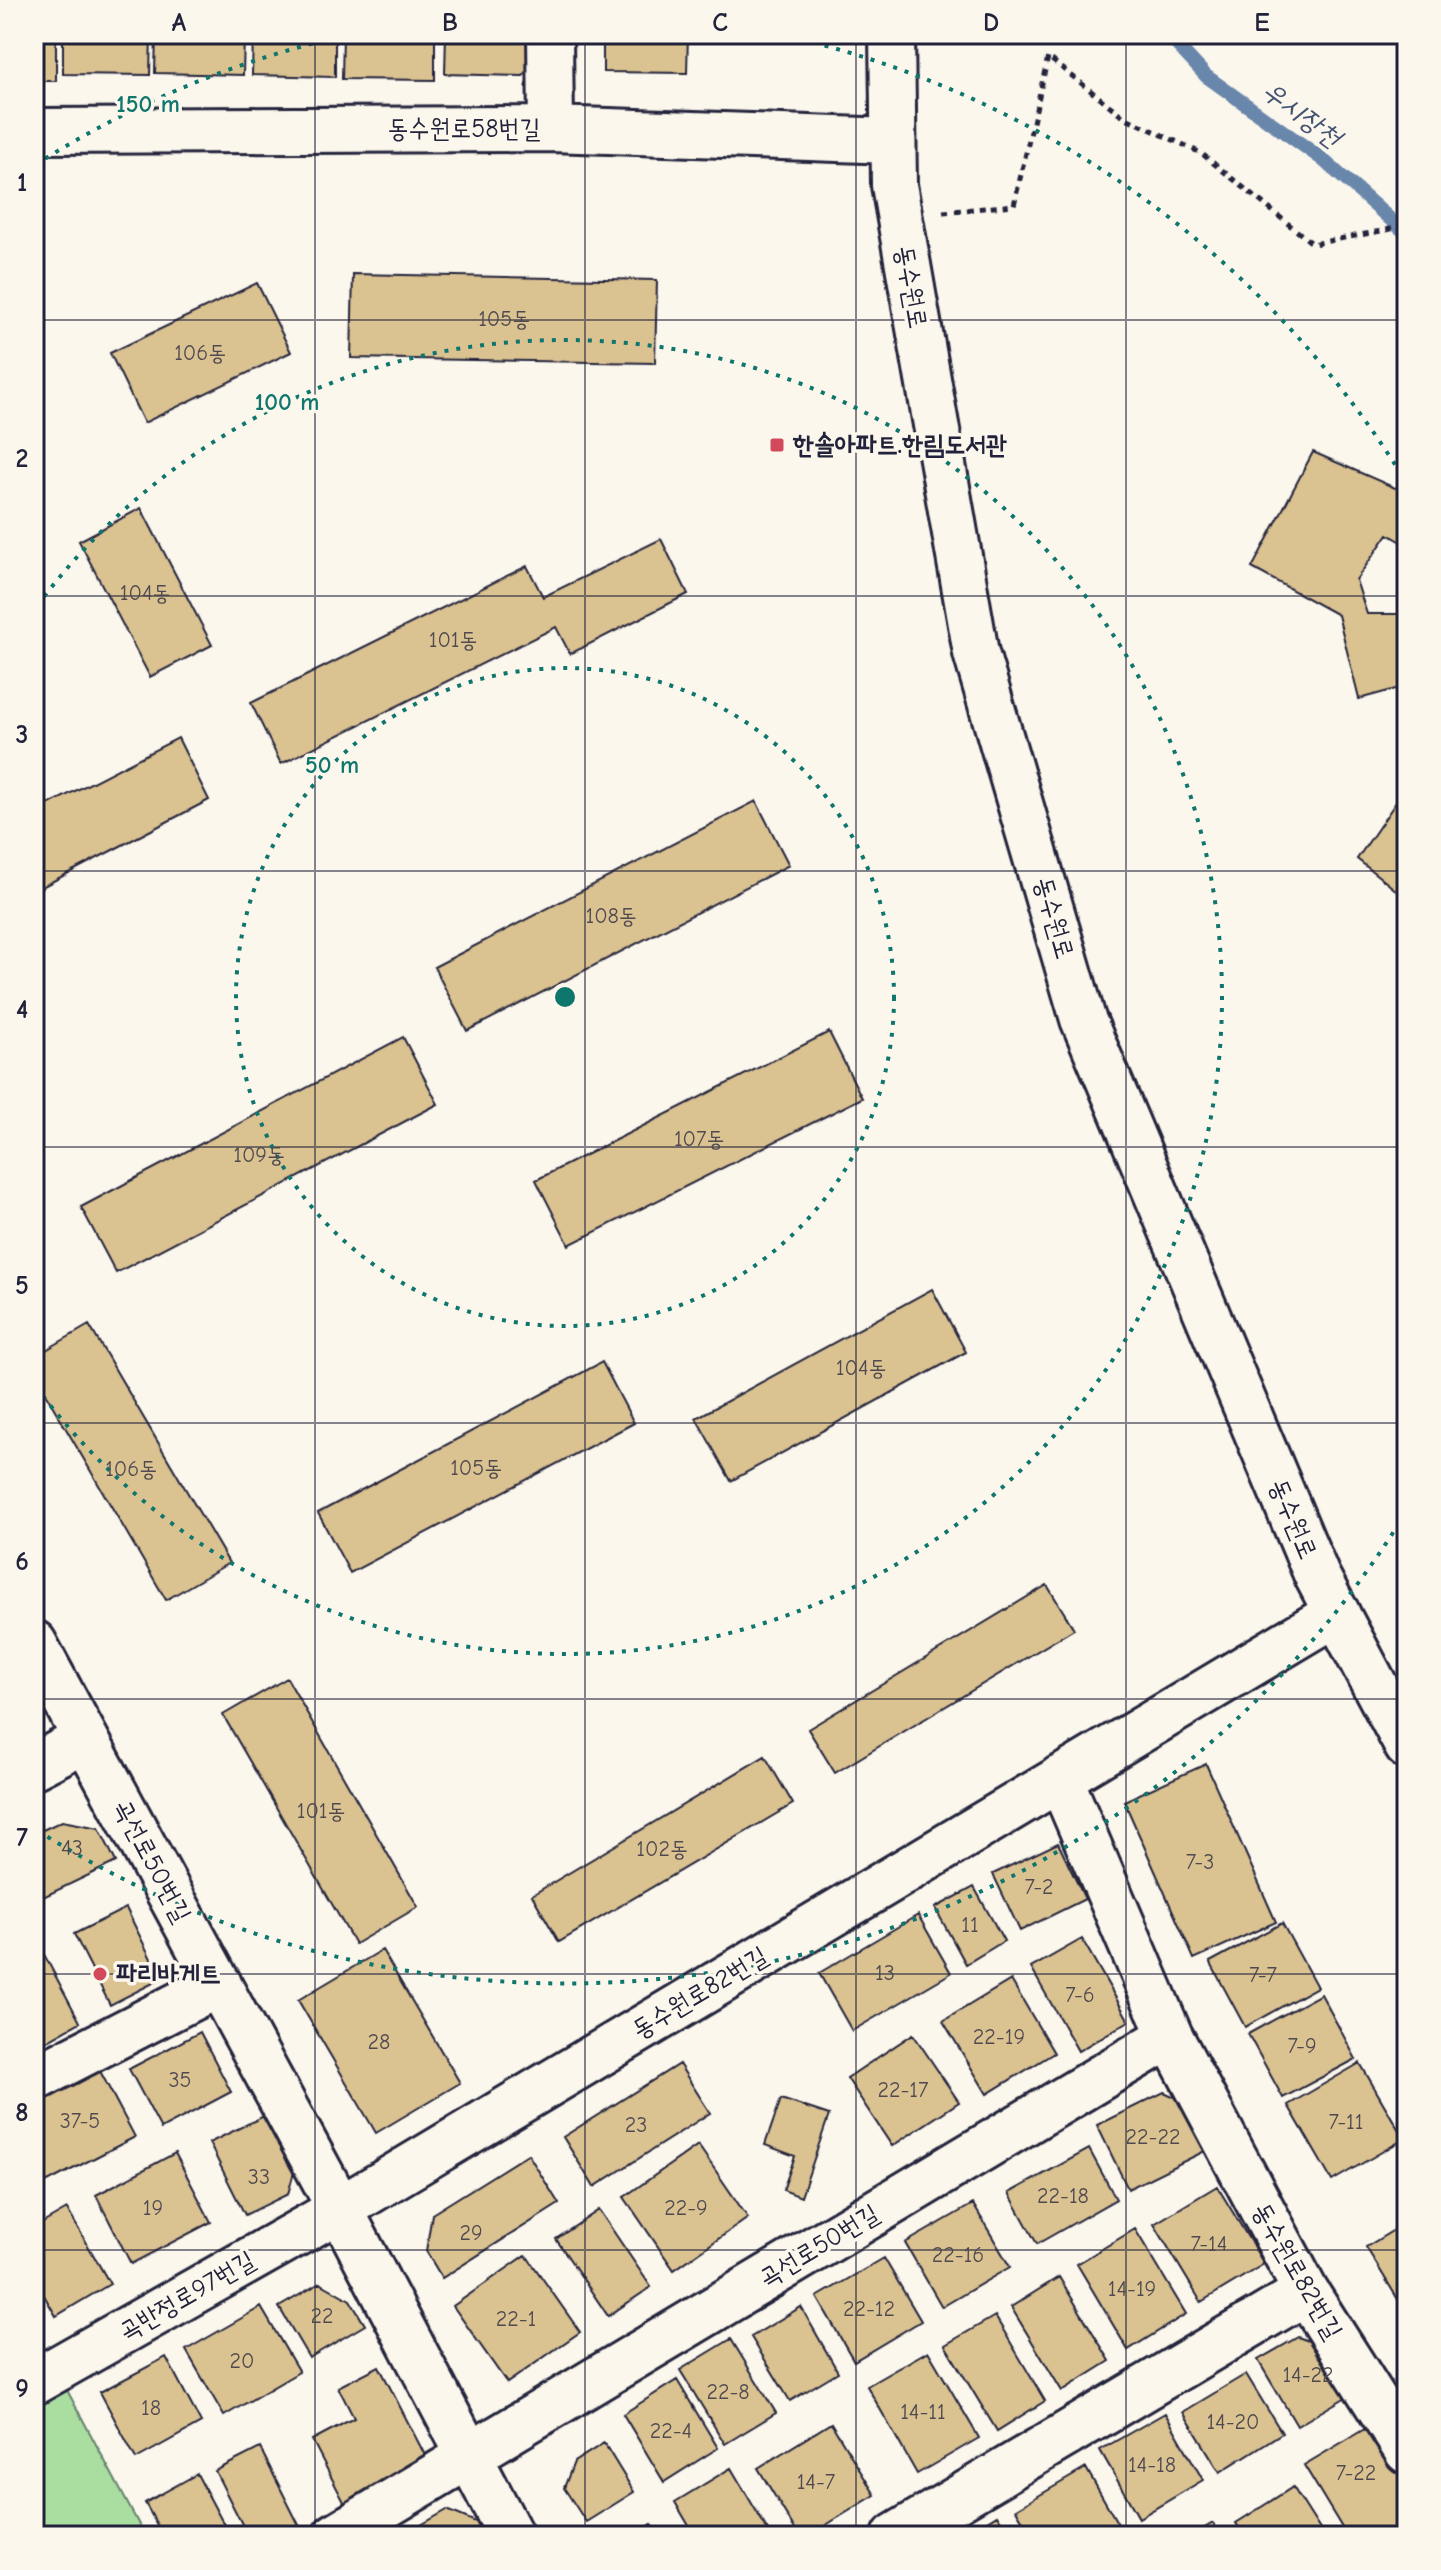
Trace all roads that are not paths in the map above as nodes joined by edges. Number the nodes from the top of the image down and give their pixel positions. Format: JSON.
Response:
{"nodes":[{"id":1,"x":550,"y":34,"type":"edge"},
{"id":2,"x":892,"y":34,"type":"edge"},
{"id":3,"x":551,"y":129,"type":"junction"},
{"id":4,"x":34,"y":131,"type":"edge"},
{"id":5,"x":893,"y":141,"type":"junction"},
{"id":6,"x":1337,"y":1613,"type":"junction"},
{"id":7,"x":34,"y":1643,"type":"edge"},
{"id":8,"x":86,"y":1739,"type":"junction"},
{"id":9,"x":1407,"y":1746,"type":"edge"},
{"id":10,"x":34,"y":1766,"type":"edge"},
{"id":11,"x":1060,"y":1778,"type":"junction"},
{"id":12,"x":219,"y":1984,"type":"junction"},
{"id":13,"x":1170,"y":2036,"type":"junction"},
{"id":14,"x":34,"y":2079,"type":"edge"},
{"id":15,"x":340,"y":2209,"type":"junction"},
{"id":16,"x":1306,"y":2292,"type":"junction"},
{"id":17,"x":34,"y":2382,"type":"edge"},
{"id":18,"x":1407,"y":2451,"type":"edge"},
{"id":19,"x":469,"y":2456,"type":"junction"},
{"id":20,"x":335,"y":2536,"type":"edge"},
{"id":21,"x":511,"y":2536,"type":"edge"},
{"id":22,"x":895,"y":2536,"type":"edge"}],
"edges":[{"from":1,"to":3,"type":"street"},
{"from":2,"to":5,"type":"street","name":"동수원로"},
{"from":3,"to":4,"type":"street","name":"동수원로58번길"},
{"from":3,"to":5,"type":"street","name":"동수원로58번길"},
{"from":5,"to":6,"type":"street","name":"동수원로"},
{"from":6,"to":9,"type":"street","name":"동수원로"},
{"from":6,"to":11,"type":"street","name":"동수원로82번길"},
{"from":7,"to":8,"type":"street","name":"곡선로50번길"},
{"from":8,"to":10,"type":"street"},
{"from":8,"to":12,"type":"street","name":"곡선로50번길"},
{"from":11,"to":13,"type":"street","name":"동수원로82번길"},
{"from":11,"to":15,"type":"street","name":"동수원로82번길"},
{"from":12,"to":14,"type":"street"},
{"from":12,"to":15,"type":"street","name":"곡선로50번길"},
{"from":13,"to":16,"type":"street","name":"동수원로82번길"},
{"from":13,"to":19,"type":"street","name":"곡선로50번길"},
{"from":15,"to":17,"type":"street","name":"곡반정로97번길"},
{"from":15,"to":19,"type":"street","name":"곡선로50번길"},
{"from":16,"to":18,"type":"street","name":"동수원로82번길"},
{"from":16,"to":22,"type":"street"},
{"from":19,"to":20,"type":"street","name":"곡선로50번길"},
{"from":19,"to":21,"type":"street","name":"곡선로50번길"}]}
